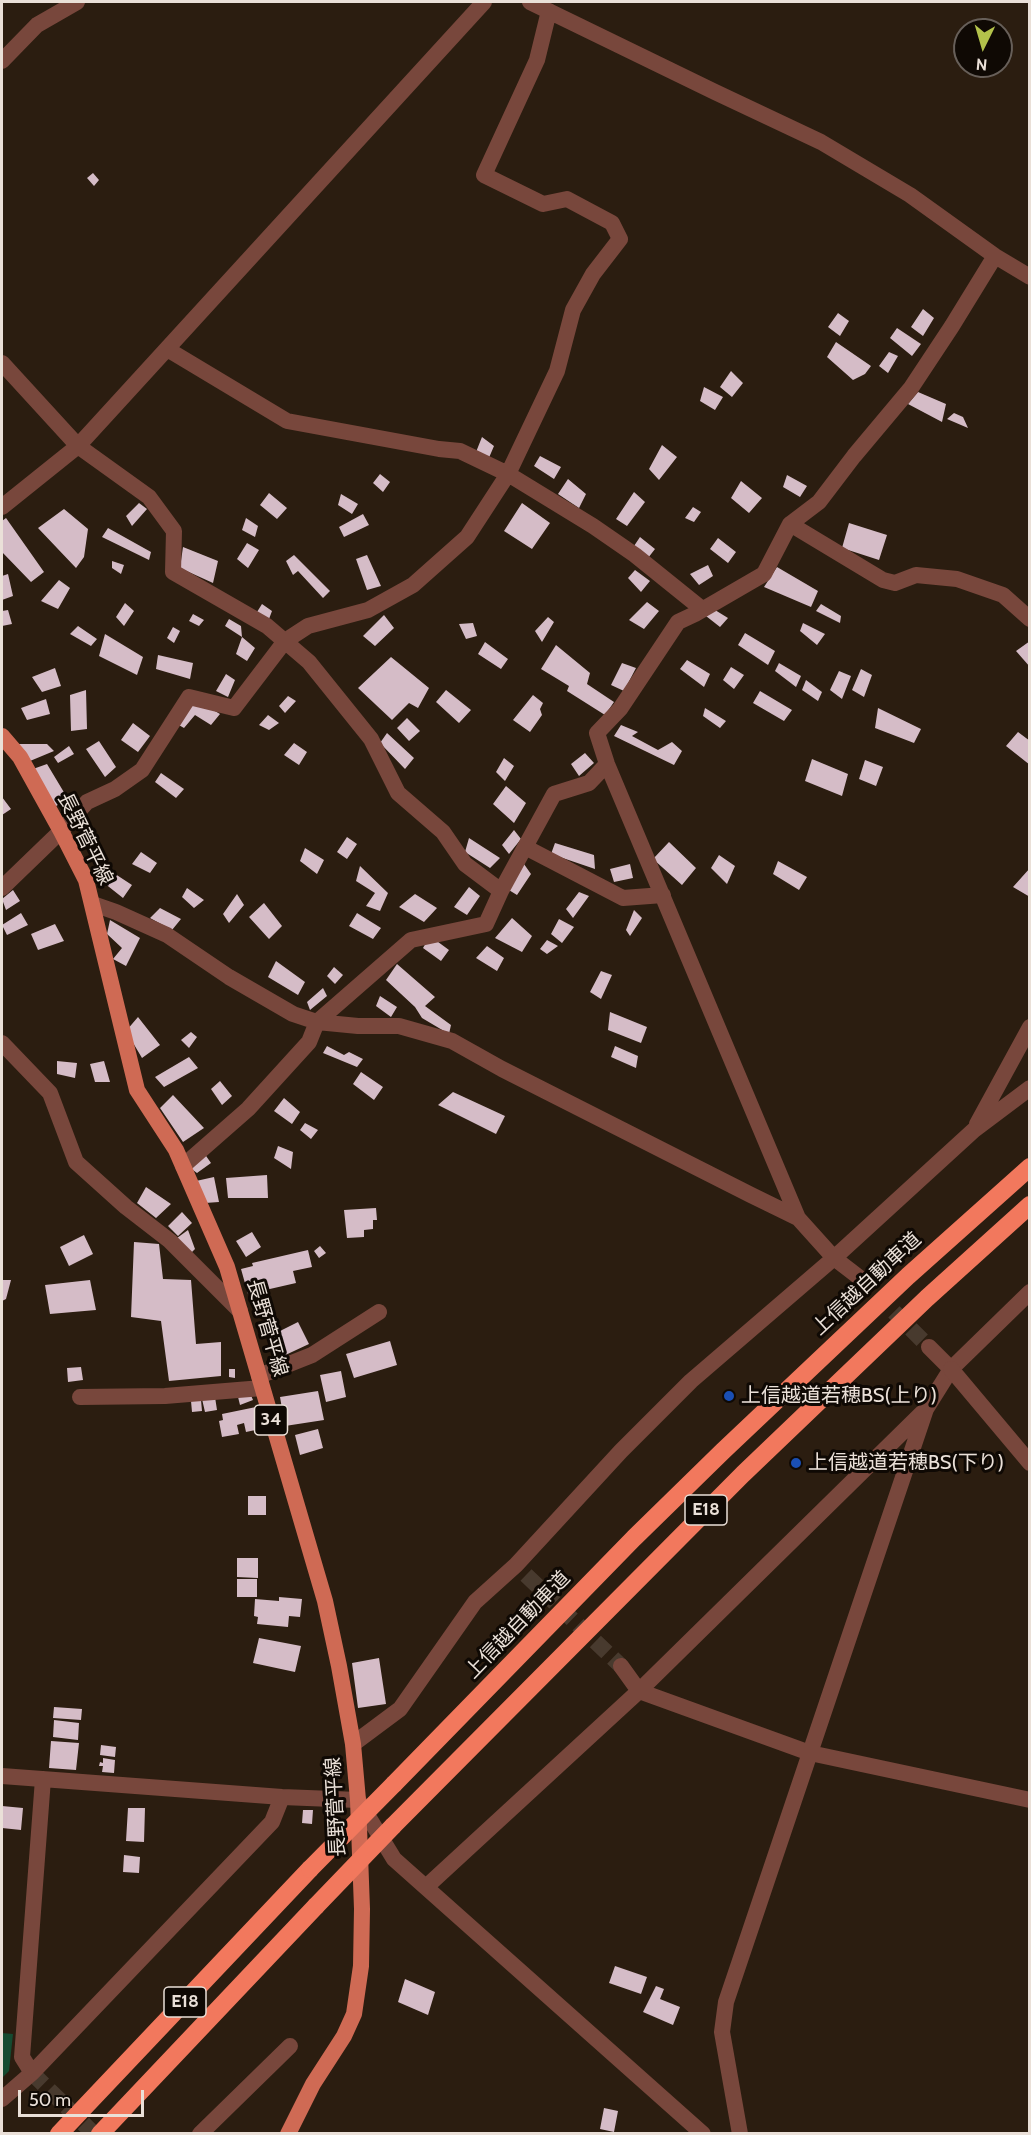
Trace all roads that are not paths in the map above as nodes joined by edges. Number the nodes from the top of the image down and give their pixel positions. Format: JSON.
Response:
{"nodes":[{"id":1,"x":77,"y":2,"type":"edge"},
{"id":2,"x":484,"y":2,"type":"edge"},
{"id":3,"x":530,"y":2,"type":"edge"},
{"id":4,"x":549,"y":11,"type":"junction"},
{"id":5,"x":2,"y":61,"type":"edge"},
{"id":6,"x":995,"y":256,"type":"junction"},
{"id":7,"x":1029,"y":278,"type":"edge"},
{"id":8,"x":166,"y":349,"type":"junction"},
{"id":9,"x":2,"y":363,"type":"edge"},
{"id":10,"x":78,"y":446,"type":"junction"},
{"id":11,"x":508,"y":474,"type":"junction"},
{"id":12,"x":2,"y":507,"type":"edge"},
{"id":13,"x":790,"y":524,"type":"junction"},
{"id":14,"x":702,"y":609,"type":"junction"},
{"id":15,"x":1029,"y":619,"type":"edge"},
{"id":16,"x":285,"y":641,"type":"junction"},
{"id":17,"x":2,"y":736,"type":"edge"},
{"id":18,"x":607,"y":764,"type":"junction"},
{"id":19,"x":61,"y":831,"type":"junction"},
{"id":20,"x":525,"y":847,"type":"junction"},
{"id":21,"x":2,"y":888,"type":"edge"},
{"id":22,"x":501,"y":891,"type":"junction"},
{"id":23,"x":663,"y":895,"type":"junction"},
{"id":24,"x":93,"y":904,"type":"junction"},
{"id":25,"x":317,"y":1022,"type":"junction"},
{"id":26,"x":1029,"y":1027,"type":"edge"},
{"id":27,"x":2,"y":1043,"type":"edge"},
{"id":28,"x":1029,"y":1088,"type":"edge"},
{"id":29,"x":974,"y":1130,"type":"junction"},
{"id":30,"x":183,"y":1166,"type":"junction"},
{"id":31,"x":1029,"y":1167,"type":"edge"},
{"id":32,"x":1029,"y":1205,"type":"edge"},
{"id":33,"x":798,"y":1218,"type":"junction"},
{"id":34,"x":834,"y":1258,"type":"junction"},
{"id":35,"x":860,"y":1278,"type":"tunnel mouth"},
{"id":36,"x":1029,"y":1292,"type":"edge"},
{"id":37,"x":240,"y":1311,"type":"junction"},
{"id":38,"x":379,"y":1312,"type":"dead end"},
{"id":39,"x":929,"y":1347,"type":"tunnel mouth"},
{"id":40,"x":951,"y":1369,"type":"junction"},
{"id":41,"x":260,"y":1382,"type":"junction"},
{"id":42,"x":80,"y":1397,"type":"dead end"},
{"id":43,"x":926,"y":1409,"type":"junction"},
{"id":44,"x":1029,"y":1463,"type":"edge"},
{"id":45,"x":621,"y":1666,"type":"tunnel mouth"},
{"id":46,"x":639,"y":1691,"type":"junction"},
{"id":47,"x":353,"y":1744,"type":"junction"},
{"id":48,"x":810,"y":1753,"type":"junction"},
{"id":49,"x":2,"y":1776,"type":"edge"},
{"id":50,"x":43,"y":1779,"type":"junction"},
{"id":51,"x":282,"y":1797,"type":"junction"},
{"id":52,"x":358,"y":1800,"type":"junction"},
{"id":53,"x":1029,"y":1800,"type":"edge"},
{"id":54,"x":426,"y":1887,"type":"junction"},
{"id":55,"x":290,"y":2046,"type":"dead end"},
{"id":56,"x":32,"y":2073,"type":"junction"},
{"id":57,"x":2,"y":2099,"type":"edge"},
{"id":58,"x":59,"y":2133,"type":"edge"},
{"id":59,"x":100,"y":2133,"type":"edge"},
{"id":60,"x":200,"y":2133,"type":"edge"},
{"id":61,"x":288,"y":2133,"type":"edge"},
{"id":62,"x":702,"y":2133,"type":"edge"},
{"id":63,"x":740,"y":2133,"type":"edge"}],
"edges":[{"from":1,"to":5,"type":"street"},
{"from":2,"to":8,"type":"street"},
{"from":3,"to":4,"type":"street"},
{"from":4,"to":6,"type":"street"},
{"from":4,"to":11,"type":"street"},
{"from":6,"to":7,"type":"street"},
{"from":6,"to":13,"type":"street"},
{"from":8,"to":10,"type":"street"},
{"from":8,"to":11,"type":"street"},
{"from":9,"to":10,"type":"street"},
{"from":10,"to":12,"type":"street"},
{"from":10,"to":16,"type":"street"},
{"from":11,"to":14,"type":"street"},
{"from":11,"to":16,"type":"street"},
{"from":13,"to":14,"type":"street"},
{"from":13,"to":15,"type":"street"},
{"from":14,"to":18,"type":"street"},
{"from":16,"to":19,"type":"street"},
{"from":16,"to":22,"type":"street"},
{"from":17,"to":19,"type":"main road","name":"長野菅平線","number":"34"},
{"from":18,"to":20,"type":"street"},
{"from":18,"to":23,"type":"street"},
{"from":19,"to":21,"type":"street"},
{"from":19,"to":24,"type":"main road","name":"長野菅平線","number":"34"},
{"from":20,"to":22,"type":"street"},
{"from":20,"to":23,"type":"street"},
{"from":22,"to":25,"type":"street"},
{"from":23,"to":33,"type":"street"},
{"from":24,"to":25,"type":"street"},
{"from":24,"to":30,"type":"main road","name":"長野菅平線","number":"34"},
{"from":25,"to":30,"type":"street"},
{"from":25,"to":33,"type":"street"},
{"from":26,"to":29,"type":"street"},
{"from":27,"to":37,"type":"street"},
{"from":28,"to":29,"type":"street"},
{"from":29,"to":34,"type":"street"},
{"from":30,"to":37,"type":"main road","name":"長野菅平線","number":"34"},
{"from":31,"to":58,"type":"highway","name":"上信越自動車道","number":"E18","bridge":true},
{"from":32,"to":59,"type":"highway","number":"E18","bridge":true},
{"from":33,"to":34,"type":"street"},
{"from":34,"to":35,"type":"street"},
{"from":34,"to":47,"type":"street"},
{"from":36,"to":40,"type":"street"},
{"from":37,"to":41,"type":"main road","name":"長野菅平線","number":"34"},
{"from":38,"to":41,"type":"street"},
{"from":39,"to":40,"type":"street"},
{"from":40,"to":43,"type":"street"},
{"from":40,"to":44,"type":"street"},
{"from":41,"to":42,"type":"street"},
{"from":41,"to":47,"type":"main road","name":"長野菅平線","number":"34"},
{"from":43,"to":46,"type":"street"},
{"from":43,"to":48,"type":"street"},
{"from":45,"to":46,"type":"street"},
{"from":46,"to":48,"type":"street"},
{"from":46,"to":54,"type":"street"},
{"from":47,"to":52,"type":"main road","name":"長野菅平線","number":"34"},
{"from":48,"to":53,"type":"street"},
{"from":48,"to":63,"type":"street"},
{"from":49,"to":50,"type":"street"},
{"from":50,"to":51,"type":"street"},
{"from":50,"to":56,"type":"street"},
{"from":51,"to":52,"type":"street"},
{"from":51,"to":56,"type":"street"},
{"from":52,"to":54,"type":"street"},
{"from":52,"to":61,"type":"main road","name":"長野菅平線","number":"34"},
{"from":54,"to":62,"type":"street"},
{"from":55,"to":60,"type":"street"},
{"from":56,"to":57,"type":"street"}]}
